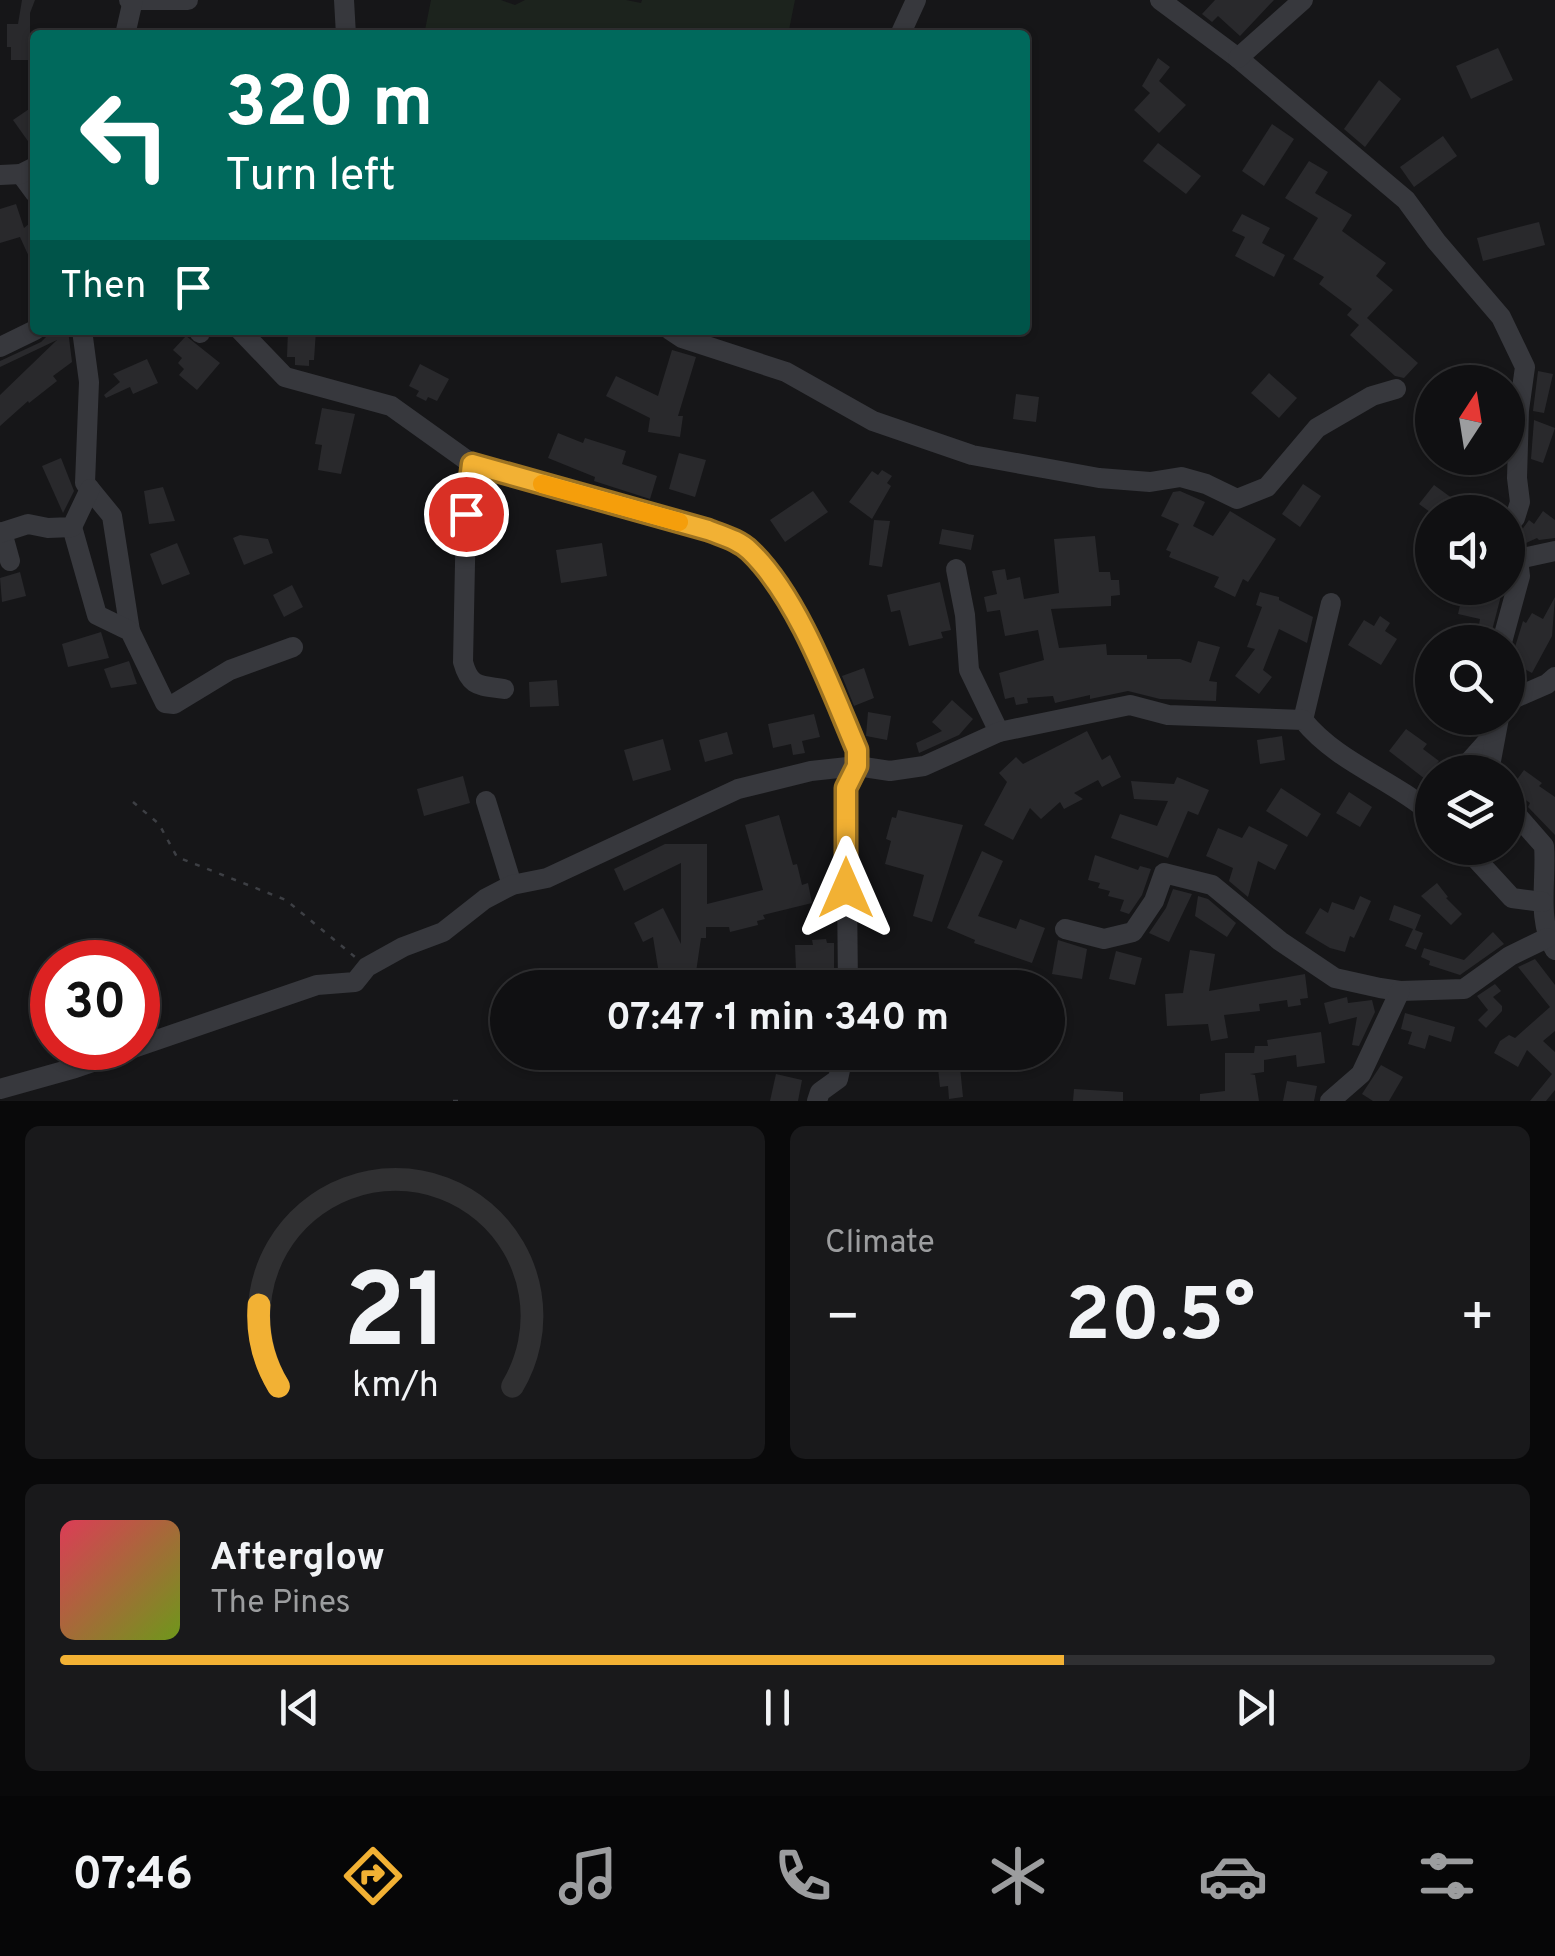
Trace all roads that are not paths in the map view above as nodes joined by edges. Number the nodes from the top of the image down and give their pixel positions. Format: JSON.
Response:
{"nodes":[{"id":1,"x":131,"y":0,"type":"edge"},
{"id":2,"x":188,"y":0,"type":"edge"},
{"id":3,"x":344,"y":0,"type":"edge"},
{"id":4,"x":916,"y":0,"type":"edge"},
{"id":5,"x":1160,"y":0,"type":"edge"},
{"id":6,"x":1304,"y":0,"type":"edge"},
{"id":7,"x":126,"y":30,"type":"edge"},
{"id":8,"x":346,"y":30,"type":"edge"},
{"id":9,"x":902,"y":30,"type":"edge"},
{"id":10,"x":1238,"y":58,"type":"junction"},
{"id":11,"x":30,"y":332,"type":"edge"},
{"id":12,"x":83,"y":335,"type":"edge"},
{"id":13,"x":245,"y":335,"type":"edge"},
{"id":14,"x":678,"y":335,"type":"edge"},
{"id":15,"x":2,"y":345,"type":"edge"},
{"id":16,"x":1396,"y":389,"type":"dead end"},
{"id":17,"x":472,"y":464,"type":"junction"},
{"id":18,"x":90,"y":489,"type":"junction"},
{"id":19,"x":1519,"y":495,"type":"edge"},
{"id":20,"x":72,"y":526,"type":"junction"},
{"id":21,"x":1,"y":532,"type":"edge"},
{"id":22,"x":1555,"y":551,"type":"edge"},
{"id":23,"x":1525,"y":557,"type":"edge"},
{"id":24,"x":10,"y":561,"type":"dead end"},
{"id":25,"x":956,"y":568,"type":"dead end"},
{"id":26,"x":1331,"y":603,"type":"dead end"},
{"id":27,"x":130,"y":631,"type":"junction"},
{"id":28,"x":293,"y":647,"type":"dead end"},
{"id":29,"x":1555,"y":677,"type":"edge"},
{"id":30,"x":504,"y":689,"type":"dead end"},
{"id":31,"x":1530,"y":692,"type":"junction"},
{"id":32,"x":1525,"y":694,"type":"edge"},
{"id":33,"x":1555,"y":697,"type":"edge"},
{"id":34,"x":1303,"y":720,"type":"junction"},
{"id":35,"x":1000,"y":732,"type":"junction"},
{"id":36,"x":1490,"y":735,"type":"edge"},
{"id":37,"x":1474,"y":755,"type":"edge"},
{"id":38,"x":857,"y":766,"type":"junction"},
{"id":39,"x":1415,"y":799,"type":"edge"},
{"id":40,"x":486,"y":801,"type":"dead end"},
{"id":41,"x":1525,"y":824,"type":"edge"},
{"id":42,"x":1482,"y":865,"type":"edge"},
{"id":43,"x":512,"y":885,"type":"junction"},
{"id":44,"x":1543,"y":902,"type":"junction"},
{"id":45,"x":1066,"y":929,"type":"dead end"},
{"id":46,"x":1551,"y":944,"type":"edge"},
{"id":47,"x":848,"y":970,"type":"edge"},
{"id":48,"x":1400,"y":991,"type":"junction"},
{"id":49,"x":840,"y":1070,"type":"edge"},
{"id":50,"x":0,"y":1089,"type":"edge"},
{"id":51,"x":817,"y":1101,"type":"edge"},
{"id":52,"x":1330,"y":1101,"type":"edge"}],
"edges":[{"from":1,"to":2,"type":"street"},
{"from":1,"to":7,"type":"street"},
{"from":3,"to":8,"type":"street"},
{"from":4,"to":9,"type":"street"},
{"from":5,"to":10,"type":"street"},
{"from":6,"to":10,"type":"street"},
{"from":10,"to":19,"type":"street"},
{"from":11,"to":15,"type":"street"},
{"from":12,"to":18,"type":"street"},
{"from":13,"to":17,"type":"street"},
{"from":14,"to":16,"type":"street"},
{"from":17,"to":30,"type":"street"},
{"from":17,"to":38,"type":"street"},
{"from":18,"to":20,"type":"street"},
{"from":18,"to":27,"type":"street"},
{"from":20,"to":21,"type":"street"},
{"from":20,"to":27,"type":"street"},
{"from":21,"to":24,"type":"street"},
{"from":22,"to":23,"type":"street"},
{"from":25,"to":35,"type":"street"},
{"from":26,"to":34,"type":"street"},
{"from":27,"to":28,"type":"street"},
{"from":29,"to":31,"type":"street"},
{"from":31,"to":32,"type":"street"},
{"from":31,"to":33,"type":"street"},
{"from":34,"to":35,"type":"street"},
{"from":34,"to":39,"type":"street"},
{"from":35,"to":38,"type":"street"},
{"from":36,"to":37,"type":"street"},
{"from":38,"to":43,"type":"street"},
{"from":38,"to":47,"type":"street"},
{"from":40,"to":43,"type":"street"},
{"from":41,"to":44,"type":"street"},
{"from":42,"to":44,"type":"street"},
{"from":43,"to":50,"type":"street"},
{"from":44,"to":46,"type":"street"},
{"from":45,"to":48,"type":"street"},
{"from":46,"to":48,"type":"street"},
{"from":48,"to":52,"type":"street"},
{"from":49,"to":51,"type":"street"}]}
